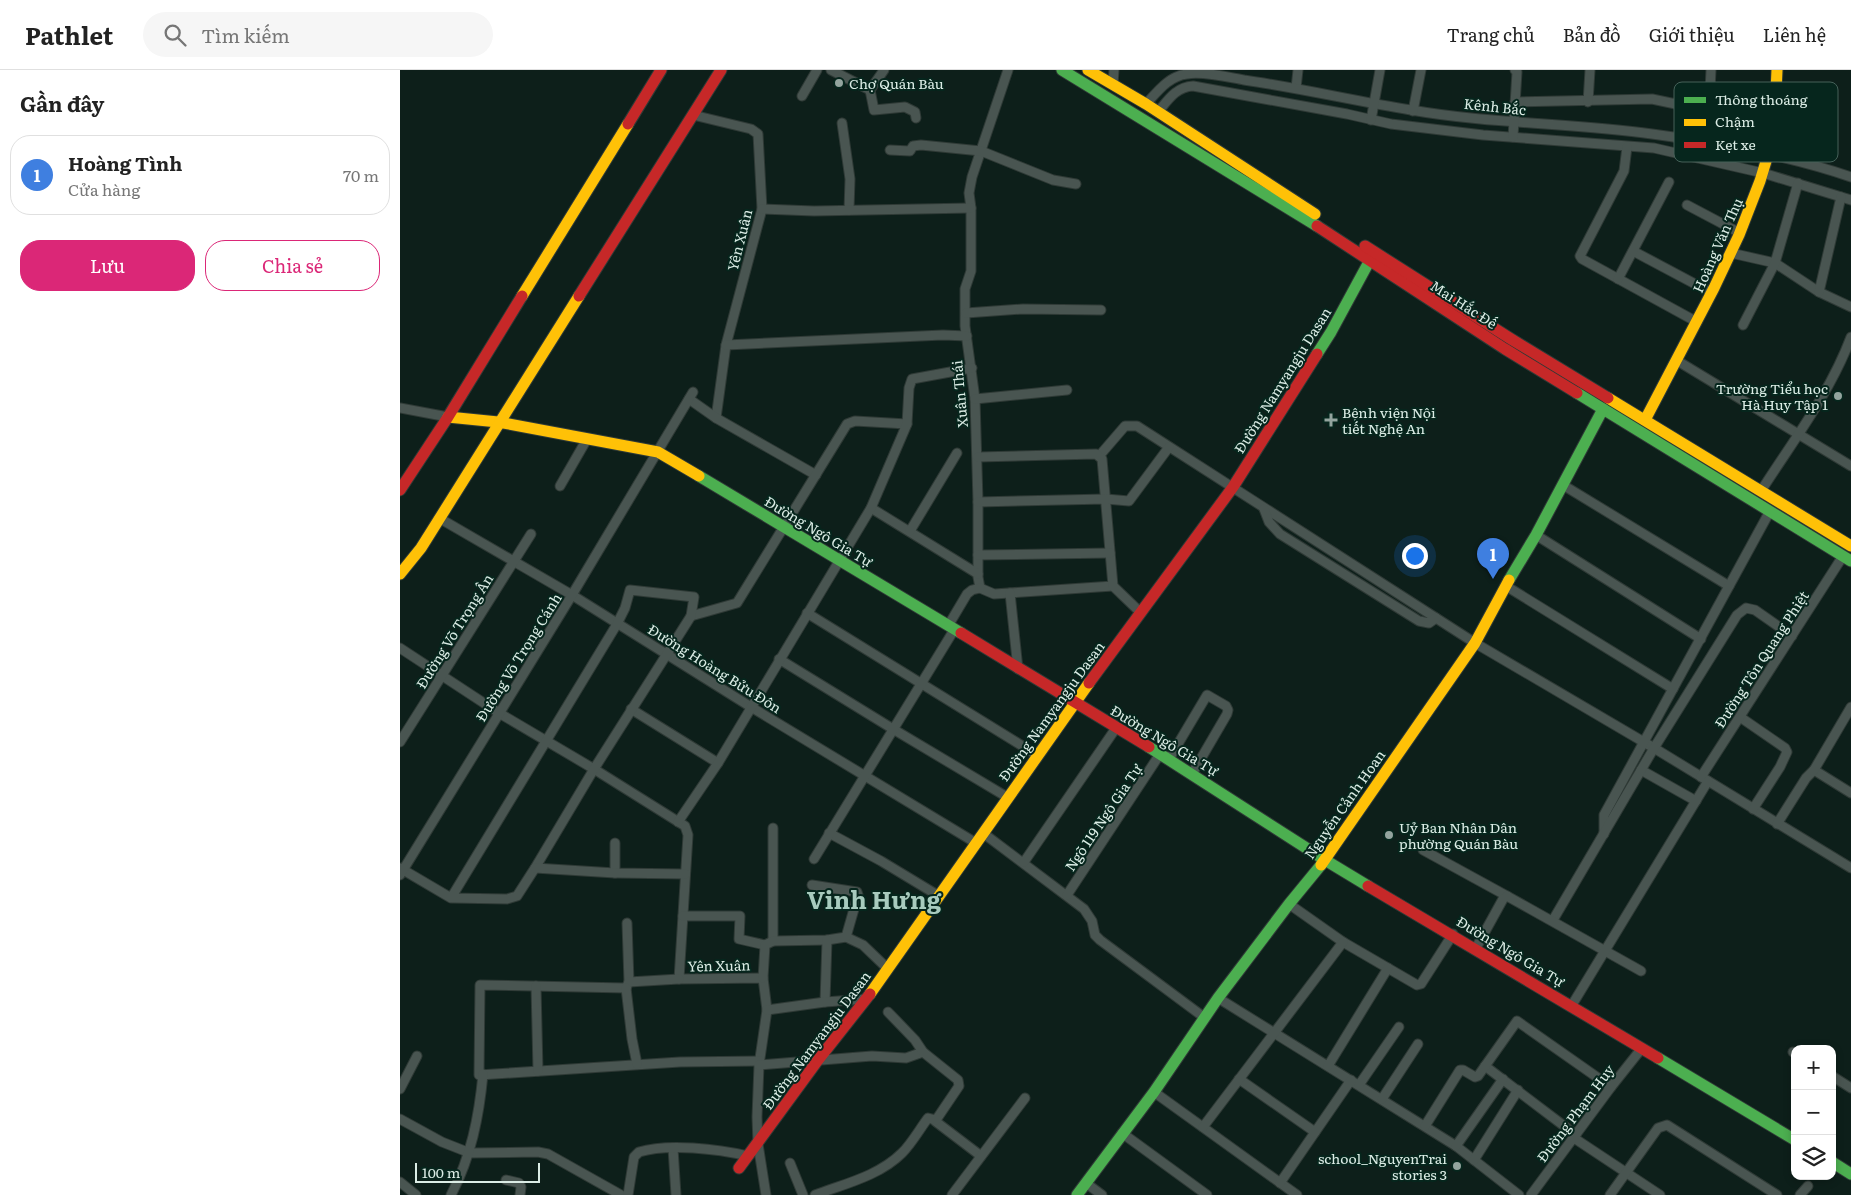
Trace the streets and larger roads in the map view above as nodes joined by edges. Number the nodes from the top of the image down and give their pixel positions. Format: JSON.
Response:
{"nodes":[{"id":1,"x":661,"y":70,"type":"edge"},
{"id":2,"x":721,"y":70,"type":"edge"},
{"id":3,"x":817,"y":70,"type":"edge"},
{"id":4,"x":831,"y":70,"type":"edge"},
{"id":5,"x":884,"y":70,"type":"edge"},
{"id":6,"x":1008,"y":70,"type":"edge"},
{"id":7,"x":1062,"y":70,"type":"edge"},
{"id":8,"x":1088,"y":70,"type":"edge"},
{"id":9,"x":1114,"y":70,"type":"edge"},
{"id":10,"x":1298,"y":70,"type":"edge"},
{"id":11,"x":1380,"y":70,"type":"edge"},
{"id":12,"x":1421,"y":70,"type":"edge"},
{"id":13,"x":1515,"y":70,"type":"edge"},
{"id":14,"x":1590,"y":70,"type":"edge"},
{"id":15,"x":1196,"y":72,"type":"edge"},
{"id":16,"x":1237,"y":74,"type":"edge"},
{"id":17,"x":1179,"y":76,"type":"junction"},
{"id":18,"x":1113,"y":85,"type":"junction"},
{"id":19,"x":1182,"y":88,"type":"junction"},
{"id":20,"x":1296,"y":88,"type":"junction"},
{"id":21,"x":870,"y":90,"type":"junction"},
{"id":22,"x":802,"y":96,"type":"dead end"},
{"id":23,"x":1515,"y":102,"type":"junction"},
{"id":24,"x":1588,"y":102,"type":"junction"},
{"id":25,"x":1374,"y":103,"type":"junction"},
{"id":26,"x":1674,"y":103,"type":"edge"},
{"id":27,"x":1146,"y":104,"type":"junction"},
{"id":28,"x":1413,"y":111,"type":"junction"},
{"id":29,"x":1158,"y":112,"type":"junction"},
{"id":30,"x":693,"y":115,"type":"junction"},
{"id":31,"x":916,"y":118,"type":"dead end"},
{"id":32,"x":1371,"y":120,"type":"junction"},
{"id":33,"x":1515,"y":122,"type":"junction"},
{"id":34,"x":842,"y":124,"type":"dead end"},
{"id":35,"x":1513,"y":137,"type":"junction"},
{"id":36,"x":1674,"y":138,"type":"edge"},
{"id":37,"x":1627,"y":147,"type":"junction"},
{"id":38,"x":890,"y":150,"type":"dead end"},
{"id":39,"x":981,"y":151,"type":"junction"},
{"id":40,"x":1674,"y":152,"type":"edge"},
{"id":41,"x":1717,"y":162,"type":"edge"},
{"id":42,"x":1766,"y":162,"type":"edge"},
{"id":43,"x":1801,"y":162,"type":"edge"},
{"id":44,"x":1763,"y":173,"type":"junction"},
{"id":45,"x":1851,"y":177,"type":"edge"},
{"id":46,"x":1668,"y":182,"type":"dead end"},
{"id":47,"x":1076,"y":184,"type":"dead end"},
{"id":48,"x":1798,"y":184,"type":"junction"},
{"id":49,"x":1841,"y":197,"type":"junction"},
{"id":50,"x":1851,"y":200,"type":"edge"},
{"id":51,"x":1687,"y":205,"type":"dead end"},
{"id":52,"x":1294,"y":206,"type":"junction"},
{"id":53,"x":971,"y":208,"type":"junction"},
{"id":54,"x":762,"y":209,"type":"junction"},
{"id":55,"x":849,"y":210,"type":"junction"},
{"id":56,"x":1740,"y":233,"type":"junction"},
{"id":57,"x":1633,"y":251,"type":"junction"},
{"id":58,"x":1731,"y":253,"type":"junction"},
{"id":59,"x":1370,"y":260,"type":"junction"},
{"id":60,"x":1775,"y":263,"type":"junction"},
{"id":61,"x":1618,"y":279,"type":"junction"},
{"id":62,"x":1819,"y":292,"type":"junction"},
{"id":63,"x":1712,"y":293,"type":"junction"},
{"id":64,"x":1851,"y":307,"type":"edge"},
{"id":65,"x":1101,"y":310,"type":"dead end"},
{"id":66,"x":966,"y":313,"type":"junction"},
{"id":67,"x":1697,"y":322,"type":"junction"},
{"id":68,"x":1743,"y":325,"type":"dead end"},
{"id":69,"x":967,"y":336,"type":"junction"},
{"id":70,"x":1851,"y":337,"type":"edge"},
{"id":71,"x":1508,"y":344,"type":"junction"},
{"id":72,"x":726,"y":345,"type":"junction"},
{"id":73,"x":1676,"y":360,"type":"junction"},
{"id":74,"x":972,"y":368,"type":"junction"},
{"id":75,"x":1067,"y":390,"type":"dead end"},
{"id":76,"x":975,"y":399,"type":"junction"},
{"id":77,"x":400,"y":408,"type":"edge"},
{"id":78,"x":1603,"y":408,"type":"junction"},
{"id":79,"x":448,"y":416,"type":"junction"},
{"id":80,"x":716,"y":418,"type":"junction"},
{"id":81,"x":1644,"y":420,"type":"junction"},
{"id":82,"x":498,"y":422,"type":"junction"},
{"id":83,"x":906,"y":424,"type":"junction"},
{"id":84,"x":1798,"y":432,"type":"junction"},
{"id":85,"x":588,"y":439,"type":"junction"},
{"id":86,"x":1170,"y":447,"type":"junction"},
{"id":87,"x":658,"y":452,"type":"junction"},
{"id":88,"x":957,"y":453,"type":"dead end"},
{"id":89,"x":1100,"y":455,"type":"junction"},
{"id":90,"x":978,"y":457,"type":"junction"},
{"id":91,"x":1851,"y":466,"type":"edge"},
{"id":92,"x":1716,"y":470,"type":"junction"},
{"id":93,"x":816,"y":475,"type":"junction"},
{"id":94,"x":560,"y":486,"type":"dead end"},
{"id":95,"x":1563,"y":486,"type":"junction"},
{"id":96,"x":1232,"y":488,"type":"junction"},
{"id":97,"x":400,"y":490,"type":"edge"},
{"id":98,"x":1761,"y":491,"type":"junction"},
{"id":99,"x":1106,"y":499,"type":"junction"},
{"id":100,"x":978,"y":502,"type":"junction"},
{"id":101,"x":871,"y":508,"type":"junction"},
{"id":102,"x":1264,"y":509,"type":"junction"},
{"id":103,"x":1770,"y":511,"type":"junction"},
{"id":104,"x":439,"y":518,"type":"junction"},
{"id":105,"x":785,"y":527,"type":"junction"},
{"id":106,"x":910,"y":531,"type":"junction"},
{"id":107,"x":531,"y":534,"type":"dead end"},
{"id":108,"x":1536,"y":535,"type":"junction"},
{"id":109,"x":1318,"y":544,"type":"junction"},
{"id":110,"x":1851,"y":546,"type":"edge"},
{"id":111,"x":421,"y":548,"type":"junction"},
{"id":112,"x":1110,"y":553,"type":"junction"},
{"id":113,"x":1312,"y":554,"type":"junction"},
{"id":114,"x":978,"y":555,"type":"junction"},
{"id":115,"x":1847,"y":559,"type":"edge"},
{"id":116,"x":514,"y":561,"type":"junction"},
{"id":117,"x":838,"y":561,"type":"junction"},
{"id":118,"x":1306,"y":564,"type":"dead end"},
{"id":119,"x":400,"y":574,"type":"edge"},
{"id":120,"x":978,"y":574,"type":"junction"},
{"id":121,"x":400,"y":585,"type":"edge"},
{"id":122,"x":1112,"y":586,"type":"junction"},
{"id":123,"x":1506,"y":586,"type":"junction"},
{"id":124,"x":1729,"y":586,"type":"junction"},
{"id":125,"x":980,"y":588,"type":"junction"},
{"id":126,"x":1010,"y":593,"type":"junction"},
{"id":127,"x":572,"y":595,"type":"junction"},
{"id":128,"x":1140,"y":612,"type":"junction"},
{"id":129,"x":807,"y":613,"type":"junction"},
{"id":130,"x":691,"y":616,"type":"junction"},
{"id":131,"x":1436,"y":618,"type":"junction"},
{"id":132,"x":617,"y":624,"type":"junction"},
{"id":133,"x":951,"y":628,"type":"junction"},
{"id":134,"x":1792,"y":636,"type":"junction"},
{"id":135,"x":1701,"y":640,"type":"junction"},
{"id":136,"x":1475,"y":643,"type":"junction"},
{"id":137,"x":400,"y":648,"type":"edge"},
{"id":138,"x":666,"y":654,"type":"junction"},
{"id":139,"x":779,"y":659,"type":"junction"},
{"id":140,"x":1018,"y":669,"type":"junction"},
{"id":141,"x":442,"y":676,"type":"junction"},
{"id":142,"x":921,"y":684,"type":"junction"},
{"id":143,"x":1673,"y":689,"type":"junction"},
{"id":144,"x":1075,"y":702,"type":"junction"},
{"id":145,"x":751,"y":707,"type":"junction"},
{"id":146,"x":1851,"y":707,"type":"edge"},
{"id":147,"x":631,"y":709,"type":"junction"},
{"id":148,"x":499,"y":713,"type":"junction"},
{"id":149,"x":1740,"y":716,"type":"junction"},
{"id":150,"x":1116,"y":728,"type":"junction"},
{"id":151,"x":893,"y":730,"type":"junction"},
{"id":152,"x":545,"y":740,"type":"junction"},
{"id":153,"x":400,"y":742,"type":"edge"},
{"id":154,"x":1645,"y":743,"type":"junction"},
{"id":155,"x":1654,"y":748,"type":"junction"},
{"id":156,"x":1037,"y":755,"type":"junction"},
{"id":157,"x":1164,"y":757,"type":"junction"},
{"id":158,"x":718,"y":763,"type":"junction"},
{"id":159,"x":594,"y":769,"type":"junction"},
{"id":160,"x":1642,"y":770,"type":"junction"},
{"id":161,"x":1814,"y":770,"type":"junction"},
{"id":162,"x":1192,"y":774,"type":"junction"},
{"id":163,"x":864,"y":776,"type":"junction"},
{"id":164,"x":1705,"y":779,"type":"junction"},
{"id":165,"x":1851,"y":793,"type":"edge"},
{"id":166,"x":1007,"y":797,"type":"junction"},
{"id":167,"x":1696,"y":802,"type":"junction"},
{"id":168,"x":1753,"y":809,"type":"junction"},
{"id":169,"x":678,"y":822,"type":"junction"},
{"id":170,"x":1777,"y":824,"type":"junction"},
{"id":171,"x":773,"y":828,"type":"dead end"},
{"id":172,"x":829,"y":833,"type":"junction"},
{"id":173,"x":983,"y":833,"type":"junction"},
{"id":174,"x":1604,"y":834,"type":"junction"},
{"id":175,"x":615,"y":843,"type":"dead end"},
{"id":176,"x":976,"y":843,"type":"junction"},
{"id":177,"x":1423,"y":850,"type":"dead end"},
{"id":178,"x":814,"y":859,"type":"dead end"},
{"id":179,"x":1326,"y":860,"type":"junction"},
{"id":180,"x":1024,"y":862,"type":"junction"},
{"id":181,"x":535,"y":868,"type":"junction"},
{"id":182,"x":1851,"y":868,"type":"edge"},
{"id":183,"x":401,"y":871,"type":"edge"},
{"id":184,"x":615,"y":873,"type":"junction"},
{"id":185,"x":685,"y":874,"type":"junction"},
{"id":186,"x":812,"y":885,"type":"dead end"},
{"id":187,"x":1067,"y":895,"type":"junction"},
{"id":188,"x":939,"y":896,"type":"junction"},
{"id":189,"x":1507,"y":896,"type":"junction"},
{"id":190,"x":450,"y":898,"type":"junction"},
{"id":191,"x":1289,"y":904,"type":"junction"},
{"id":192,"x":683,"y":916,"type":"junction"},
{"id":193,"x":1553,"y":920,"type":"junction"},
{"id":194,"x":628,"y":923,"type":"dead end"},
{"id":195,"x":1453,"y":934,"type":"junction"},
{"id":196,"x":846,"y":937,"type":"junction"},
{"id":197,"x":827,"y":940,"type":"junction"},
{"id":198,"x":1343,"y":942,"type":"junction"},
{"id":199,"x":769,"y":943,"type":"junction"},
{"id":200,"x":1476,"y":948,"type":"junction"},
{"id":201,"x":1605,"y":951,"type":"junction"},
{"id":202,"x":1388,"y":968,"type":"junction"},
{"id":203,"x":888,"y":969,"type":"junction"},
{"id":204,"x":1641,"y":971,"type":"dead end"},
{"id":205,"x":763,"y":978,"type":"junction"},
{"id":206,"x":679,"y":979,"type":"junction"},
{"id":207,"x":628,"y":985,"type":"junction"},
{"id":208,"x":536,"y":986,"type":"junction"},
{"id":209,"x":1218,"y":998,"type":"junction"},
{"id":210,"x":866,"y":999,"type":"junction"},
{"id":211,"x":825,"y":1002,"type":"junction"},
{"id":212,"x":1572,"y":1005,"type":"junction"},
{"id":213,"x":766,"y":1010,"type":"junction"},
{"id":214,"x":888,"y":1012,"type":"dead end"},
{"id":215,"x":1205,"y":1018,"type":"junction"},
{"id":216,"x":1399,"y":1026,"type":"dead end"},
{"id":217,"x":1274,"y":1033,"type":"junction"},
{"id":218,"x":1418,"y":1044,"type":"dead end"},
{"id":219,"x":1642,"y":1048,"type":"junction"},
{"id":220,"x":923,"y":1052,"type":"junction"},
{"id":221,"x":417,"y":1056,"type":"dead end"},
{"id":222,"x":818,"y":1060,"type":"junction"},
{"id":223,"x":759,"y":1063,"type":"junction"},
{"id":224,"x":637,"y":1064,"type":"junction"},
{"id":225,"x":1328,"y":1066,"type":"junction"},
{"id":226,"x":1485,"y":1066,"type":"junction"},
{"id":227,"x":538,"y":1071,"type":"junction"},
{"id":228,"x":483,"y":1074,"type":"junction"},
{"id":229,"x":1239,"y":1079,"type":"junction"},
{"id":230,"x":1503,"y":1079,"type":"junction"},
{"id":231,"x":1836,"y":1079,"type":"edge"},
{"id":232,"x":1351,"y":1080,"type":"junction"},
{"id":233,"x":1359,"y":1086,"type":"junction"},
{"id":234,"x":1611,"y":1087,"type":"junction"},
{"id":235,"x":1851,"y":1088,"type":"edge"},
{"id":236,"x":400,"y":1089,"type":"edge"},
{"id":237,"x":1518,"y":1090,"type":"junction"},
{"id":238,"x":1154,"y":1092,"type":"junction"},
{"id":239,"x":1025,"y":1098,"type":"dead end"},
{"id":240,"x":1382,"y":1099,"type":"junction"},
{"id":241,"x":400,"y":1119,"type":"edge"},
{"id":242,"x":935,"y":1121,"type":"junction"},
{"id":243,"x":1425,"y":1126,"type":"junction"},
{"id":244,"x":1203,"y":1127,"type":"junction"},
{"id":245,"x":1315,"y":1132,"type":"junction"},
{"id":246,"x":1122,"y":1133,"type":"junction"},
{"id":247,"x":1575,"y":1136,"type":"junction"},
{"id":248,"x":1791,"y":1138,"type":"edge"},
{"id":249,"x":758,"y":1144,"type":"junction"},
{"id":250,"x":1456,"y":1146,"type":"junction"},
{"id":251,"x":673,"y":1148,"type":"junction"},
{"id":252,"x":470,"y":1153,"type":"junction"},
{"id":253,"x":748,"y":1156,"type":"junction"},
{"id":254,"x":981,"y":1156,"type":"junction"},
{"id":255,"x":1474,"y":1160,"type":"junction"},
{"id":256,"x":790,"y":1163,"type":"dead end"},
{"id":257,"x":1836,"y":1165,"type":"edge"},
{"id":258,"x":739,"y":1168,"type":"dead end"},
{"id":259,"x":1626,"y":1172,"type":"junction"},
{"id":260,"x":1851,"y":1174,"type":"edge"},
{"id":261,"x":506,"y":1180,"type":"dead end"},
{"id":262,"x":400,"y":1182,"type":"edge"},
{"id":263,"x":1086,"y":1183,"type":"junction"},
{"id":264,"x":1280,"y":1183,"type":"junction"},
{"id":265,"x":1808,"y":1186,"type":"dead end"},
{"id":266,"x":416,"y":1195,"type":"edge"},
{"id":267,"x":451,"y":1195,"type":"edge"},
{"id":268,"x":520,"y":1195,"type":"edge"},
{"id":269,"x":621,"y":1195,"type":"edge"},
{"id":270,"x":628,"y":1195,"type":"edge"},
{"id":271,"x":676,"y":1195,"type":"edge"},
{"id":272,"x":766,"y":1195,"type":"edge"},
{"id":273,"x":803,"y":1195,"type":"edge"},
{"id":274,"x":815,"y":1195,"type":"edge"},
{"id":275,"x":952,"y":1195,"type":"edge"},
{"id":276,"x":1077,"y":1195,"type":"edge"},
{"id":277,"x":1102,"y":1195,"type":"edge"},
{"id":278,"x":1207,"y":1195,"type":"edge"},
{"id":279,"x":1297,"y":1195,"type":"edge"},
{"id":280,"x":1519,"y":1195,"type":"edge"},
{"id":281,"x":1531,"y":1195,"type":"edge"},
{"id":282,"x":1610,"y":1195,"type":"edge"},
{"id":283,"x":1660,"y":1195,"type":"edge"},
{"id":284,"x":1777,"y":1195,"type":"edge"},
{"id":285,"x":1800,"y":1195,"type":"edge"}],
"edges":[{"from":1,"to":79,"type":"street"},
{"from":2,"to":30,"type":"street"},
{"from":3,"to":22,"type":"street"},
{"from":4,"to":21,"type":"street"},
{"from":5,"to":21,"type":"street"},
{"from":6,"to":39,"type":"street","name":"Xuân Thái"},
{"from":7,"to":52,"type":"street","name":"Mai Hắc Đế"},
{"from":8,"to":18,"type":"street","name":"Mai Hắc Đế"},
{"from":9,"to":18,"type":"street"},
{"from":10,"to":20,"type":"street"},
{"from":11,"to":25,"type":"street"},
{"from":12,"to":28,"type":"street"},
{"from":13,"to":23,"type":"street"},
{"from":14,"to":24,"type":"street"},
{"from":15,"to":16,"type":"street","name":"Kênh Bắc"},
{"from":15,"to":17,"type":"street","name":"Kênh Bắc"},
{"from":16,"to":20,"type":"street","name":"Kênh Bắc"},
{"from":17,"to":19,"type":"street"},
{"from":17,"to":27,"type":"street","name":"Kênh Bắc"},
{"from":18,"to":27,"type":"street","name":"Mai Hắc Đế"},
{"from":19,"to":29,"type":"street"},
{"from":19,"to":32,"type":"street","name":"Kênh Bắc"},
{"from":20,"to":25,"type":"street","name":"Kênh Bắc"},
{"from":21,"to":31,"type":"street"},
{"from":23,"to":24,"type":"street"},
{"from":23,"to":33,"type":"street"},
{"from":24,"to":26,"type":"street"},
{"from":25,"to":28,"type":"street","name":"Kênh Bắc"},
{"from":25,"to":32,"type":"street"},
{"from":27,"to":29,"type":"street","name":"Mai Hắc Đế"},
{"from":28,"to":33,"type":"street","name":"Kênh Bắc"},
{"from":29,"to":52,"type":"street","name":"Mai Hắc Đế"},
{"from":30,"to":54,"type":"street","name":"Yên Xuân"},
{"from":30,"to":82,"type":"street"},
{"from":32,"to":35,"type":"street","name":"Kênh Bắc"},
{"from":33,"to":35,"type":"street"},
{"from":33,"to":36,"type":"street","name":"Kênh Bắc"},
{"from":34,"to":55,"type":"street"},
{"from":35,"to":37,"type":"street","name":"Kênh Bắc"},
{"from":37,"to":40,"type":"street","name":"Kênh Bắc"},
{"from":37,"to":61,"type":"street"},
{"from":38,"to":39,"type":"street"},
{"from":39,"to":47,"type":"street"},
{"from":39,"to":53,"type":"street","name":"Xuân Thái"},
{"from":41,"to":44,"type":"street","name":"Kênh Bắc"},
{"from":42,"to":44,"type":"street","name":"Hoàng Văn Thụ"},
{"from":43,"to":45,"type":"street","name":"Kênh Bắc"},
{"from":44,"to":48,"type":"street","name":"Kênh Bắc"},
{"from":44,"to":56,"type":"street","name":"Hoàng Văn Thụ"},
{"from":46,"to":57,"type":"street"},
{"from":48,"to":49,"type":"street","name":"Kênh Bắc"},
{"from":48,"to":60,"type":"street"},
{"from":49,"to":50,"type":"street","name":"Kênh Bắc"},
{"from":49,"to":62,"type":"street"},
{"from":51,"to":56,"type":"street"},
{"from":52,"to":59,"type":"street","name":"Mai Hắc Đế"},
{"from":52,"to":71,"type":"street","name":"Mai Hắc Đế"},
{"from":53,"to":55,"type":"street"},
{"from":53,"to":66,"type":"street","name":"Xuân Thái"},
{"from":54,"to":55,"type":"street"},
{"from":54,"to":72,"type":"street","name":"Yên Xuân"},
{"from":56,"to":58,"type":"street","name":"Hoàng Văn Thụ"},
{"from":57,"to":61,"type":"street"},
{"from":57,"to":63,"type":"street"},
{"from":58,"to":60,"type":"street"},
{"from":58,"to":63,"type":"street","name":"Hoàng Văn Thụ"},
{"from":59,"to":71,"type":"street","name":"Mai Hắc Đế"},
{"from":59,"to":96,"type":"street","name":"Đường Namyangju Dasan"},
{"from":60,"to":62,"type":"street"},
{"from":60,"to":68,"type":"street"},
{"from":61,"to":67,"type":"street"},
{"from":62,"to":64,"type":"street"},
{"from":63,"to":67,"type":"street","name":"Hoàng Văn Thụ"},
{"from":65,"to":66,"type":"street"},
{"from":66,"to":69,"type":"street","name":"Xuân Thái"},
{"from":67,"to":73,"type":"street","name":"Hoàng Văn Thụ"},
{"from":69,"to":72,"type":"street"},
{"from":69,"to":74,"type":"street","name":"Xuân Thái"},
{"from":70,"to":84,"type":"street"},
{"from":71,"to":78,"type":"street","name":"Mai Hắc Đế"},
{"from":71,"to":81,"type":"street","name":"Mai Hắc Đế"},
{"from":72,"to":80,"type":"street","name":"Yên Xuân"},
{"from":73,"to":81,"type":"street","name":"Hoàng Văn Thụ"},
{"from":73,"to":84,"type":"street"},
{"from":74,"to":76,"type":"street","name":"Xuân Thái"},
{"from":74,"to":83,"type":"street"},
{"from":75,"to":76,"type":"street"},
{"from":76,"to":90,"type":"street","name":"Xuân Thái"},
{"from":77,"to":79,"type":"street"},
{"from":78,"to":92,"type":"street","name":"Mai Hắc Đế"},
{"from":78,"to":95,"type":"street","name":"Nguyễn Cảnh Hoan"},
{"from":79,"to":82,"type":"street","name":"Đường Ngô Gia Tự"},
{"from":79,"to":97,"type":"street"},
{"from":80,"to":87,"type":"street","name":"Đường Võ Trọng Cánh"},
{"from":80,"to":93,"type":"street"},
{"from":81,"to":92,"type":"street","name":"Mai Hắc Đế"},
{"from":82,"to":85,"type":"street","name":"Đường Ngô Gia Tự"},
{"from":82,"to":104,"type":"street"},
{"from":83,"to":93,"type":"street"},
{"from":83,"to":101,"type":"street"},
{"from":84,"to":91,"type":"street"},
{"from":84,"to":98,"type":"street"},
{"from":85,"to":87,"type":"street","name":"Đường Ngô Gia Tự"},
{"from":85,"to":94,"type":"street"},
{"from":86,"to":89,"type":"street"},
{"from":86,"to":96,"type":"street"},
{"from":86,"to":99,"type":"street"},
{"from":87,"to":105,"type":"street","name":"Đường Ngô Gia Tự"},
{"from":87,"to":127,"type":"street","name":"Đường Võ Trọng Cánh"},
{"from":88,"to":106,"type":"street"},
{"from":89,"to":90,"type":"street"},
{"from":89,"to":99,"type":"street"},
{"from":90,"to":100,"type":"street","name":"Xuân Thái"},
{"from":92,"to":98,"type":"street","name":"Mai Hắc Đế"},
{"from":92,"to":103,"type":"street","name":"Mai Hắc Đế"},
{"from":93,"to":105,"type":"street"},
{"from":95,"to":108,"type":"street","name":"Nguyễn Cảnh Hoan"},
{"from":95,"to":124,"type":"street"},
{"from":96,"to":102,"type":"street"},
{"from":96,"to":128,"type":"street","name":"Đường Namyangju Dasan"},
{"from":98,"to":110,"type":"street","name":"Mai Hắc Đế"},
{"from":99,"to":100,"type":"street"},
{"from":99,"to":112,"type":"street"},
{"from":100,"to":114,"type":"street","name":"Xuân Thái"},
{"from":101,"to":106,"type":"street"},
{"from":101,"to":117,"type":"street"},
{"from":102,"to":109,"type":"street"},
{"from":102,"to":113,"type":"street"},
{"from":103,"to":115,"type":"street","name":"Mai Hắc Đế"},
{"from":103,"to":124,"type":"street"},
{"from":104,"to":111,"type":"street"},
{"from":104,"to":116,"type":"street","name":"Đường Hoàng Bửu Đôn"},
{"from":105,"to":117,"type":"street","name":"Đường Ngô Gia Tự"},
{"from":105,"to":130,"type":"street"},
{"from":106,"to":120,"type":"street"},
{"from":107,"to":116,"type":"street","name":"Đường Võ Trọng Ân"},
{"from":108,"to":123,"type":"street","name":"Nguyễn Cảnh Hoan"},
{"from":108,"to":135,"type":"street"},
{"from":109,"to":113,"type":"street"},
{"from":109,"to":131,"type":"street"},
{"from":111,"to":119,"type":"street"},
{"from":111,"to":121,"type":"street"},
{"from":112,"to":114,"type":"street"},
{"from":112,"to":122,"type":"street"},
{"from":113,"to":118,"type":"street"},
{"from":113,"to":131,"type":"street"},
{"from":114,"to":120,"type":"street","name":"Xuân Thái"},
{"from":115,"to":134,"type":"street","name":"Đường Tôn Quang Phiệt"},
{"from":116,"to":127,"type":"street","name":"Đường Hoàng Bửu Đôn"},
{"from":116,"to":141,"type":"street","name":"Đường Võ Trọng Ân"},
{"from":117,"to":129,"type":"street"},
{"from":117,"to":133,"type":"street","name":"Đường Ngô Gia Tự"},
{"from":120,"to":125,"type":"street","name":"Xuân Thái"},
{"from":122,"to":126,"type":"street"},
{"from":122,"to":128,"type":"street"},
{"from":123,"to":136,"type":"street","name":"Nguyễn Cảnh Hoan"},
{"from":123,"to":143,"type":"street"},
{"from":124,"to":135,"type":"street"},
{"from":125,"to":126,"type":"street"},
{"from":125,"to":133,"type":"street"},
{"from":126,"to":140,"type":"street"},
{"from":127,"to":132,"type":"street","name":"Đường Hoàng Bửu Đôn"},
{"from":127,"to":148,"type":"street","name":"Đường Võ Trọng Cánh"},
{"from":128,"to":144,"type":"street","name":"Đường Namyangju Dasan"},
{"from":129,"to":139,"type":"street"},
{"from":129,"to":142,"type":"street"},
{"from":130,"to":132,"type":"street"},
{"from":130,"to":138,"type":"street"},
{"from":131,"to":136,"type":"street"},
{"from":132,"to":138,"type":"street","name":"Đường Hoàng Bửu Đôn"},
{"from":132,"to":152,"type":"street"},
{"from":133,"to":140,"type":"street","name":"Đường Ngô Gia Tự"},
{"from":133,"to":142,"type":"street"},
{"from":134,"to":149,"type":"street","name":"Đường Tôn Quang Phiệt"},
{"from":134,"to":155,"type":"street"},
{"from":135,"to":143,"type":"street"},
{"from":136,"to":154,"type":"street"},
{"from":136,"to":179,"type":"street","name":"Nguyễn Cảnh Hoan"},
{"from":137,"to":141,"type":"street"},
{"from":138,"to":145,"type":"street","name":"Đường Hoàng Bửu Đôn"},
{"from":138,"to":147,"type":"street"},
{"from":139,"to":145,"type":"street"},
{"from":139,"to":151,"type":"street"},
{"from":140,"to":144,"type":"street","name":"Đường Ngô Gia Tự"},
{"from":141,"to":148,"type":"street"},
{"from":141,"to":153,"type":"street","name":"Đường Võ Trọng Ân"},
{"from":142,"to":151,"type":"street"},
{"from":142,"to":156,"type":"street"},
{"from":143,"to":154,"type":"street"},
{"from":144,"to":150,"type":"street","name":"Đường Ngô Gia Tự"},
{"from":144,"to":156,"type":"street","name":"Đường Namyangju Dasan"},
{"from":145,"to":158,"type":"street"},
{"from":145,"to":163,"type":"street","name":"Đường Hoàng Bửu Đôn"},
{"from":146,"to":161,"type":"street"},
{"from":147,"to":158,"type":"street"},
{"from":147,"to":159,"type":"street"},
{"from":148,"to":152,"type":"street"},
{"from":148,"to":183,"type":"street","name":"Đường Võ Trọng Cánh"},
{"from":149,"to":164,"type":"street","name":"Đường Tôn Quang Phiệt"},
{"from":149,"to":168,"type":"street"},
{"from":150,"to":157,"type":"street","name":"Đường Ngô Gia Tự"},
{"from":150,"to":180,"type":"street"},
{"from":151,"to":163,"type":"street"},
{"from":151,"to":166,"type":"street"},
{"from":152,"to":159,"type":"street"},
{"from":152,"to":190,"type":"street"},
{"from":154,"to":155,"type":"street"},
{"from":154,"to":174,"type":"street"},
{"from":155,"to":160,"type":"street"},
{"from":155,"to":164,"type":"street"},
{"from":156,"to":166,"type":"street","name":"Đường Namyangju Dasan"},
{"from":157,"to":162,"type":"street","name":"Đường Ngô Gia Tự"},
{"from":157,"to":162,"type":"street","name":"Ngõ 119 Ngô Gia Tự"},
{"from":157,"to":187,"type":"street","name":"Ngõ 119 Ngô Gia Tự"},
{"from":158,"to":169,"type":"street"},
{"from":159,"to":169,"type":"street"},
{"from":159,"to":181,"type":"street"},
{"from":160,"to":167,"type":"street"},
{"from":160,"to":174,"type":"street"},
{"from":161,"to":165,"type":"street"},
{"from":161,"to":170,"type":"street"},
{"from":162,"to":179,"type":"street","name":"Đường Ngô Gia Tự"},
{"from":163,"to":172,"type":"street"},
{"from":163,"to":176,"type":"street","name":"Đường Hoàng Bửu Đôn"},
{"from":164,"to":167,"type":"street","name":"Đường Tôn Quang Phiệt"},
{"from":164,"to":168,"type":"street"},
{"from":166,"to":173,"type":"street","name":"Đường Namyangju Dasan"},
{"from":167,"to":201,"type":"street","name":"Đường Tôn Quang Phiệt"},
{"from":168,"to":170,"type":"street"},
{"from":169,"to":185,"type":"street","name":"Yên Xuân"},
{"from":170,"to":182,"type":"street"},
{"from":171,"to":199,"type":"street"},
{"from":172,"to":178,"type":"street"},
{"from":172,"to":188,"type":"street"},
{"from":173,"to":176,"type":"street","name":"Đường Namyangju Dasan"},
{"from":173,"to":180,"type":"street"},
{"from":174,"to":193,"type":"street"},
{"from":175,"to":184,"type":"street"},
{"from":176,"to":188,"type":"street","name":"Đường Namyangju Dasan"},
{"from":177,"to":189,"type":"street"},
{"from":179,"to":191,"type":"street","name":"Nguyễn Cảnh Hoan"},
{"from":179,"to":195,"type":"street","name":"Đường Ngô Gia Tự"},
{"from":180,"to":187,"type":"street"},
{"from":181,"to":184,"type":"street"},
{"from":181,"to":190,"type":"street"},
{"from":183,"to":190,"type":"street"},
{"from":184,"to":185,"type":"street"},
{"from":185,"to":192,"type":"street","name":"Yên Xuân"},
{"from":186,"to":196,"type":"street"},
{"from":187,"to":215,"type":"street"},
{"from":188,"to":203,"type":"street","name":"Đường Namyangju Dasan"},
{"from":189,"to":193,"type":"street"},
{"from":189,"to":200,"type":"street"},
{"from":191,"to":198,"type":"street"},
{"from":191,"to":209,"type":"street","name":"Nguyễn Cảnh Hoan"},
{"from":192,"to":199,"type":"street"},
{"from":192,"to":206,"type":"street","name":"Yên Xuân"},
{"from":193,"to":201,"type":"street"},
{"from":194,"to":207,"type":"street"},
{"from":195,"to":200,"type":"street","name":"Đường Ngô Gia Tự"},
{"from":195,"to":202,"type":"street"},
{"from":196,"to":197,"type":"street"},
{"from":196,"to":203,"type":"street"},
{"from":197,"to":199,"type":"street"},
{"from":197,"to":211,"type":"street"},
{"from":198,"to":202,"type":"street"},
{"from":198,"to":217,"type":"street"},
{"from":199,"to":205,"type":"street"},
{"from":200,"to":212,"type":"street","name":"Đường Ngô Gia Tự"},
{"from":201,"to":204,"type":"street"},
{"from":201,"to":212,"type":"street","name":"Đường Tôn Quang Phiệt"},
{"from":202,"to":225,"type":"street"},
{"from":203,"to":210,"type":"street","name":"Đường Namyangju Dasan"},
{"from":205,"to":206,"type":"street","name":"Yên Xuân"},
{"from":205,"to":213,"type":"street","name":"Yên Xuân"},
{"from":206,"to":207,"type":"street"},
{"from":207,"to":208,"type":"street"},
{"from":207,"to":224,"type":"street"},
{"from":208,"to":227,"type":"street"},
{"from":208,"to":228,"type":"street"},
{"from":209,"to":215,"type":"street","name":"Nguyễn Cảnh Hoan"},
{"from":209,"to":217,"type":"street"},
{"from":210,"to":211,"type":"street"},
{"from":210,"to":222,"type":"street","name":"Đường Namyangju Dasan"},
{"from":211,"to":213,"type":"street"},
{"from":212,"to":219,"type":"street","name":"Đường Ngô Gia Tự"},
{"from":213,"to":223,"type":"street","name":"Yên Xuân"},
{"from":214,"to":220,"type":"street"},
{"from":215,"to":238,"type":"street","name":"Nguyễn Cảnh Hoan"},
{"from":216,"to":233,"type":"street"},
{"from":217,"to":225,"type":"street"},
{"from":217,"to":229,"type":"street"},
{"from":218,"to":240,"type":"street"},
{"from":219,"to":234,"type":"street","name":"Đường Phạm Huy"},
{"from":219,"to":248,"type":"street","name":"Đường Ngô Gia Tự"},
{"from":220,"to":222,"type":"street"},
{"from":220,"to":242,"type":"street"},
{"from":221,"to":236,"type":"street"},
{"from":222,"to":223,"type":"street"},
{"from":222,"to":249,"type":"street","name":"Đường Namyangju Dasan"},
{"from":223,"to":224,"type":"street"},
{"from":223,"to":249,"type":"street","name":"Yên Xuân"},
{"from":224,"to":227,"type":"street"},
{"from":225,"to":232,"type":"street"},
{"from":226,"to":230,"type":"street"},
{"from":226,"to":234,"type":"street"},
{"from":226,"to":243,"type":"street"},
{"from":227,"to":228,"type":"street"},
{"from":228,"to":252,"type":"street"},
{"from":229,"to":244,"type":"street"},
{"from":229,"to":245,"type":"street"},
{"from":230,"to":237,"type":"street"},
{"from":230,"to":250,"type":"street"},
{"from":231,"to":235,"type":"street"},
{"from":232,"to":233,"type":"street"},
{"from":232,"to":245,"type":"street"},
{"from":233,"to":240,"type":"street"},
{"from":234,"to":247,"type":"street","name":"Đường Phạm Huy"},
{"from":237,"to":247,"type":"street"},
{"from":237,"to":255,"type":"street"},
{"from":238,"to":244,"type":"street"},
{"from":238,"to":246,"type":"street","name":"Nguyễn Cảnh Hoan"},
{"from":239,"to":254,"type":"street"},
{"from":240,"to":243,"type":"street"},
{"from":241,"to":252,"type":"street"},
{"from":242,"to":254,"type":"street"},
{"from":242,"to":274,"type":"street"},
{"from":243,"to":250,"type":"street"},
{"from":244,"to":264,"type":"street"},
{"from":245,"to":264,"type":"street"},
{"from":246,"to":263,"type":"street","name":"Nguyễn Cảnh Hoan"},
{"from":246,"to":278,"type":"street"},
{"from":247,"to":259,"type":"street"},
{"from":247,"to":281,"type":"street","name":"Đường Phạm Huy"},
{"from":249,"to":253,"type":"street","name":"Đường Namyangju Dasan"},
{"from":249,"to":272,"type":"street","name":"Yên Xuân"},
{"from":250,"to":255,"type":"street"},
{"from":251,"to":253,"type":"street"},
{"from":251,"to":270,"type":"street"},
{"from":251,"to":271,"type":"street"},
{"from":252,"to":267,"type":"street"},
{"from":252,"to":269,"type":"street"},
{"from":253,"to":258,"type":"street","name":"Đường Namyangju Dasan"},
{"from":254,"to":275,"type":"street"},
{"from":255,"to":280,"type":"street"},
{"from":256,"to":273,"type":"street"},
{"from":257,"to":260,"type":"street"},
{"from":259,"to":282,"type":"street"},
{"from":259,"to":283,"type":"street"},
{"from":259,"to":284,"type":"street"},
{"from":261,"to":268,"type":"street"},
{"from":262,"to":266,"type":"street"},
{"from":263,"to":276,"type":"street","name":"Nguyễn Cảnh Hoan"},
{"from":263,"to":277,"type":"street"},
{"from":264,"to":279,"type":"street"},
{"from":265,"to":285,"type":"street"}]}
